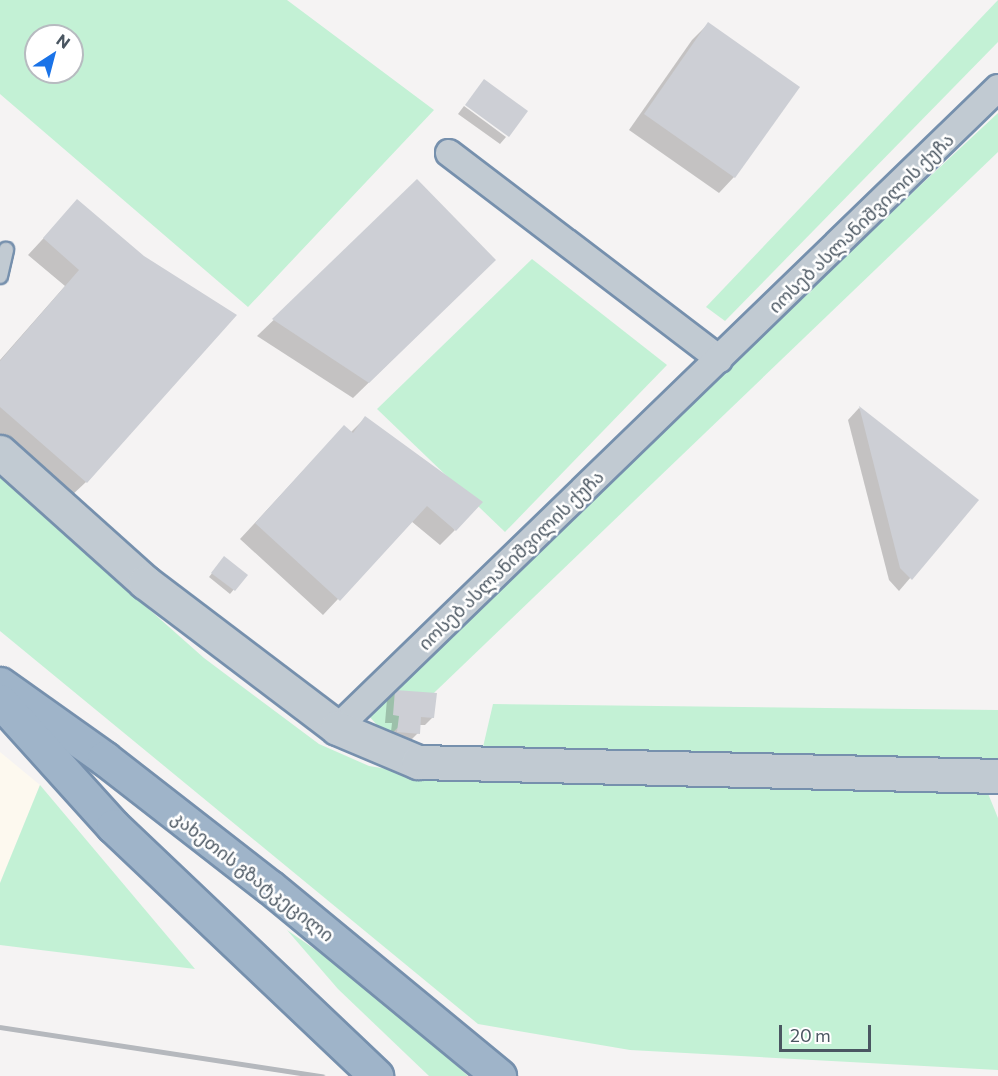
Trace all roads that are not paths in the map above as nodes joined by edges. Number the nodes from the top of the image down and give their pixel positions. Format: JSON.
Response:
{"nodes":[{"id":1,"x":998,"y":88,"type":"edge"},
{"id":2,"x":449,"y":153,"type":"dead end"},
{"id":3,"x":6,"y":250,"type":"dead end"},
{"id":4,"x":0,"y":276,"type":"edge"},
{"id":5,"x":719,"y":359,"type":"junction"},
{"id":6,"x":0,"y":452,"type":"edge"},
{"id":7,"x":0,"y":684,"type":"edge"},
{"id":8,"x":0,"y":701,"type":"edge"},
{"id":9,"x":337,"y":728,"type":"junction"},
{"id":10,"x":998,"y":776,"type":"edge"},
{"id":11,"x":376,"y":1076,"type":"edge"},
{"id":12,"x":499,"y":1076,"type":"edge"}],
"edges":[{"from":1,"to":5,"type":"street","name":"იოსებ ასლანიშვილის ქუჩა"},
{"from":2,"to":5,"type":"street"},
{"from":3,"to":4,"type":"lane"},
{"from":5,"to":9,"type":"street","name":"იოსებ ასლანიშვილის ქუჩა"},
{"from":6,"to":9,"type":"street"},
{"from":7,"to":12,"type":"highway","name":"კახეთის გზატკეცილი"},
{"from":8,"to":11,"type":"highway"},
{"from":9,"to":10,"type":"street"}]}
